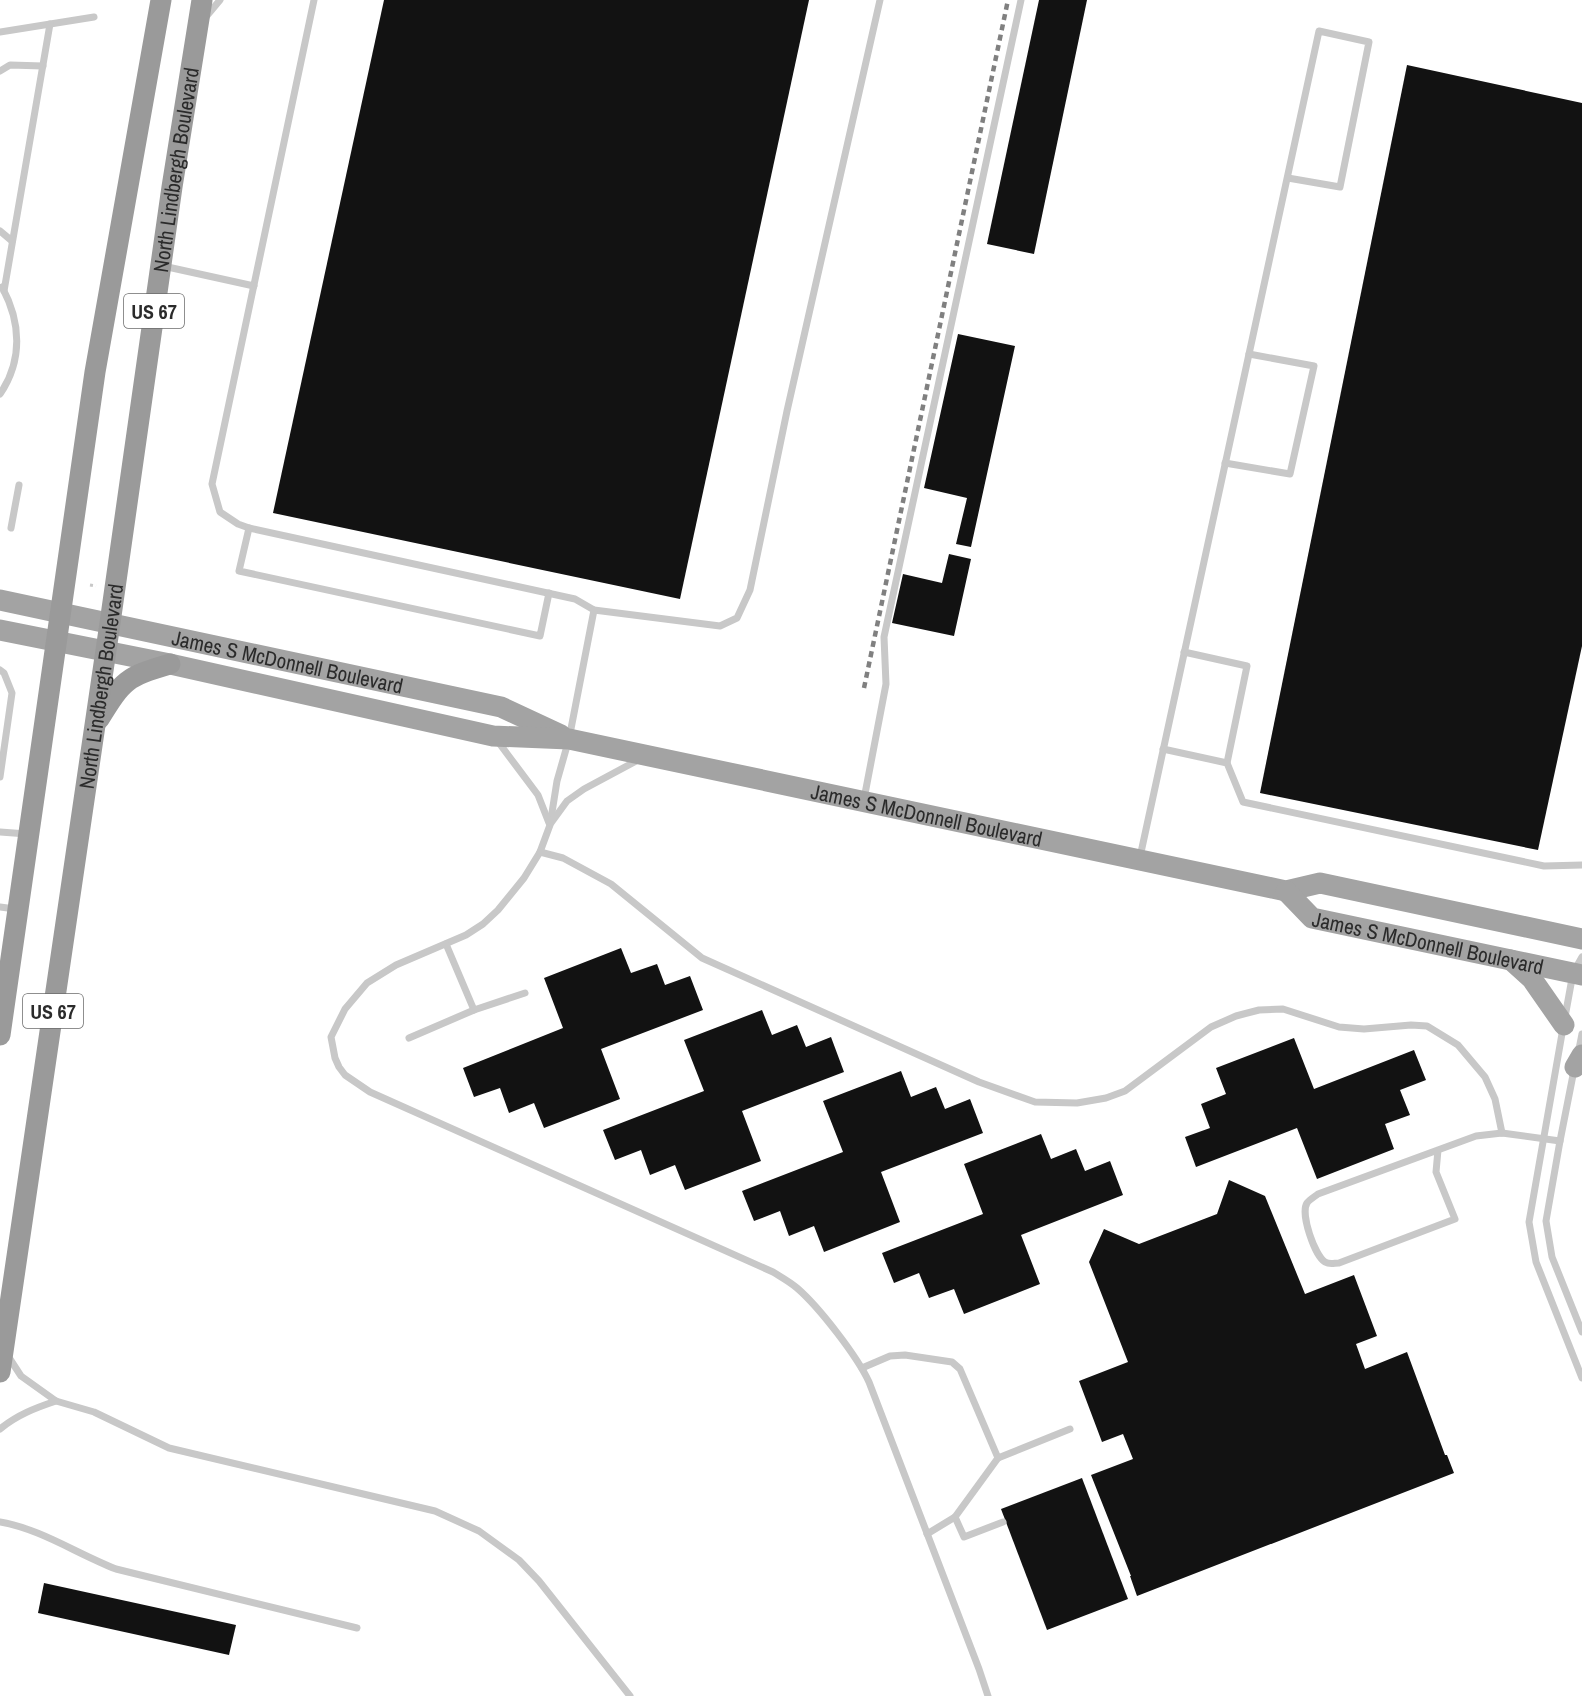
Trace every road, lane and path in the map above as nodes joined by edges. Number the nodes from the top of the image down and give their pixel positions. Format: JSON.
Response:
{"nodes":[{"id":1,"x":161,"y":0,"type":"edge"},
{"id":2,"x":202,"y":0,"type":"edge"},
{"id":3,"x":220,"y":0,"type":"edge"},
{"id":4,"x":314,"y":0,"type":"edge"},
{"id":5,"x":880,"y":0,"type":"edge"},
{"id":6,"x":1022,"y":0,"type":"edge"},
{"id":7,"x":94,"y":16,"type":"dead end"},
{"id":8,"x":50,"y":24,"type":"junction"},
{"id":9,"x":198,"y":27,"type":"junction"},
{"id":10,"x":0,"y":32,"type":"edge"},
{"id":11,"x":43,"y":66,"type":"junction"},
{"id":12,"x":0,"y":71,"type":"edge"},
{"id":13,"x":1288,"y":178,"type":"junction"},
{"id":14,"x":0,"y":231,"type":"edge"},
{"id":15,"x":12,"y":241,"type":"junction"},
{"id":16,"x":161,"y":266,"type":"junction"},
{"id":17,"x":254,"y":286,"type":"junction"},
{"id":18,"x":2,"y":287,"type":"edge"},
{"id":19,"x":1250,"y":354,"type":"junction"},
{"id":20,"x":0,"y":394,"type":"edge"},
{"id":21,"x":1226,"y":463,"type":"junction"},
{"id":22,"x":19,"y":485,"type":"dead end"},
{"id":23,"x":11,"y":528,"type":"dead end"},
{"id":24,"x":249,"y":528,"type":"junction"},
{"id":25,"x":90,"y":585,"type":"dead end"},
{"id":26,"x":96,"y":586,"type":"dead end"},
{"id":27,"x":549,"y":593,"type":"junction"},
{"id":28,"x":0,"y":600,"type":"edge"},
{"id":29,"x":594,"y":610,"type":"junction"},
{"id":30,"x":60,"y":613,"type":"junction"},
{"id":31,"x":110,"y":623,"type":"junction"},
{"id":32,"x":0,"y":630,"type":"edge"},
{"id":33,"x":56,"y":641,"type":"junction"},
{"id":34,"x":105,"y":651,"type":"junction"},
{"id":35,"x":1184,"y":652,"type":"junction"},
{"id":36,"x":170,"y":664,"type":"junction"},
{"id":37,"x":0,"y":670,"type":"edge"},
{"id":38,"x":94,"y":727,"type":"junction"},
{"id":39,"x":494,"y":736,"type":"junction"},
{"id":40,"x":569,"y":739,"type":"junction"},
{"id":41,"x":1163,"y":749,"type":"junction"},
{"id":42,"x":647,"y":755,"type":"junction"},
{"id":43,"x":1227,"y":763,"type":"junction"},
{"id":44,"x":0,"y":777,"type":"edge"},
{"id":45,"x":863,"y":801,"type":"junction"},
{"id":46,"x":550,"y":825,"type":"junction"},
{"id":47,"x":0,"y":832,"type":"edge"},
{"id":48,"x":29,"y":834,"type":"junction"},
{"id":49,"x":540,"y":852,"type":"junction"},
{"id":50,"x":1139,"y":860,"type":"junction"},
{"id":51,"x":1582,"y":865,"type":"edge"},
{"id":52,"x":1286,"y":891,"type":"junction"},
{"id":53,"x":9,"y":908,"type":"edge"},
{"id":54,"x":1582,"y":939,"type":"edge"},
{"id":55,"x":446,"y":944,"type":"junction"},
{"id":56,"x":1510,"y":960,"type":"junction"},
{"id":57,"x":1579,"y":968,"type":"edge"},
{"id":58,"x":4,"y":982,"type":"edge"},
{"id":59,"x":525,"y":993,"type":"dead end"},
{"id":60,"x":474,"y":1010,"type":"junction"},
{"id":61,"x":1573,"y":1030,"type":"edge"},
{"id":62,"x":0,"y":1035,"type":"edge"},
{"id":63,"x":409,"y":1038,"type":"dead end"},
{"id":64,"x":1579,"y":1061,"type":"edge"},
{"id":65,"x":1502,"y":1133,"type":"junction"},
{"id":66,"x":1543,"y":1138,"type":"junction"},
{"id":67,"x":1560,"y":1141,"type":"junction"},
{"id":68,"x":1438,"y":1150,"type":"junction"},
{"id":69,"x":1582,"y":1332,"type":"edge"},
{"id":70,"x":4,"y":1349,"type":"junction"},
{"id":71,"x":862,"y":1368,"type":"junction"},
{"id":72,"x":0,"y":1372,"type":"edge"},
{"id":73,"x":1582,"y":1378,"type":"edge"},
{"id":74,"x":56,"y":1401,"type":"junction"},
{"id":75,"x":0,"y":1429,"type":"edge"},
{"id":76,"x":1070,"y":1429,"type":"dead end"},
{"id":77,"x":998,"y":1458,"type":"junction"},
{"id":78,"x":955,"y":1517,"type":"junction"},
{"id":79,"x":0,"y":1522,"type":"edge"},
{"id":80,"x":1003,"y":1522,"type":"dead end"},
{"id":81,"x":927,"y":1534,"type":"junction"},
{"id":82,"x":357,"y":1628,"type":"dead end"},
{"id":83,"x":630,"y":1696,"type":"edge"},
{"id":84,"x":988,"y":1696,"type":"edge"}],
"edges":[{"from":1,"to":30,"type":"highway","name":"North Lindbergh Boulevard","number":"US 67"},
{"from":2,"to":9,"type":"highway","name":"North Lindbergh Boulevard","number":"US 67"},
{"from":3,"to":9,"type":"lane"},
{"from":4,"to":17,"type":"lane"},
{"from":5,"to":29,"type":"lane"},
{"from":6,"to":45,"type":"lane"},
{"from":7,"to":8,"type":"lane"},
{"from":8,"to":10,"type":"lane"},
{"from":8,"to":11,"type":"lane"},
{"from":9,"to":16,"type":"highway","name":"North Lindbergh Boulevard","number":"US 67"},
{"from":11,"to":12,"type":"lane"},
{"from":11,"to":15,"type":"lane"},
{"from":13,"to":13,"type":"lane"},
{"from":13,"to":19,"type":"lane"},
{"from":14,"to":15,"type":"lane"},
{"from":15,"to":18,"type":"lane"},
{"from":16,"to":17,"type":"lane"},
{"from":16,"to":31,"type":"highway","name":"North Lindbergh Boulevard","number":"US 67"},
{"from":17,"to":24,"type":"lane"},
{"from":18,"to":20,"type":"lane"},
{"from":19,"to":21,"type":"lane"},
{"from":19,"to":21,"type":"lane"},
{"from":21,"to":35,"type":"lane"},
{"from":22,"to":23,"type":"lane"},
{"from":24,"to":27,"type":"lane"},
{"from":24,"to":27,"type":"lane"},
{"from":25,"to":26,"type":"path"},
{"from":27,"to":29,"type":"lane"},
{"from":28,"to":30,"type":"main road","name":"James S McDonnell Boulevard"},
{"from":29,"to":40,"type":"lane"},
{"from":30,"to":31,"type":"main road","name":"James S McDonnell Boulevard"},
{"from":30,"to":33,"type":"highway","name":"North Lindbergh Boulevard","number":"US 67"},
{"from":31,"to":34,"type":"highway","name":"North Lindbergh Boulevard","number":"US 67"},
{"from":31,"to":40,"type":"main road","name":"James S McDonnell Boulevard"},
{"from":32,"to":33,"type":"main road","name":"James S McDonnell Boulevard"},
{"from":33,"to":34,"type":"main road","name":"James S McDonnell Boulevard"},
{"from":33,"to":48,"type":"highway","name":"North Lindbergh Boulevard","number":"US 67"},
{"from":34,"to":36,"type":"main road","name":"James S McDonnell Boulevard"},
{"from":34,"to":38,"type":"highway","name":"North Lindbergh Boulevard","number":"US 67"},
{"from":35,"to":41,"type":"lane"},
{"from":35,"to":43,"type":"lane"},
{"from":36,"to":38,"type":"highway"},
{"from":36,"to":39,"type":"main road","name":"James S McDonnell Boulevard"},
{"from":37,"to":44,"type":"lane"},
{"from":38,"to":70,"type":"highway","name":"North Lindbergh Boulevard","number":"US 67"},
{"from":39,"to":40,"type":"main road","name":"James S McDonnell Boulevard"},
{"from":39,"to":46,"type":"lane"},
{"from":40,"to":42,"type":"main road","name":"James S McDonnell Boulevard"},
{"from":40,"to":46,"type":"lane"},
{"from":41,"to":43,"type":"lane"},
{"from":41,"to":50,"type":"lane"},
{"from":42,"to":45,"type":"main road","name":"James S McDonnell Boulevard"},
{"from":42,"to":46,"type":"lane"},
{"from":43,"to":51,"type":"lane"},
{"from":45,"to":50,"type":"main road","name":"James S McDonnell Boulevard"},
{"from":46,"to":49,"type":"lane"},
{"from":47,"to":48,"type":"lane"},
{"from":48,"to":53,"type":"highway","name":"North Lindbergh Boulevard","number":"US 67"},
{"from":49,"to":55,"type":"lane"},
{"from":49,"to":65,"type":"lane"},
{"from":50,"to":52,"type":"main road","name":"James S McDonnell Boulevard"},
{"from":52,"to":54,"type":"main road","name":"James S McDonnell Boulevard"},
{"from":52,"to":56,"type":"main road","name":"James S McDonnell Boulevard"},
{"from":53,"to":58,"type":"highway","name":"North Lindbergh Boulevard","number":"US 67"},
{"from":55,"to":60,"type":"lane"},
{"from":55,"to":71,"type":"lane"},
{"from":56,"to":57,"type":"main road","name":"James S McDonnell Boulevard"},
{"from":56,"to":61,"type":"main road"},
{"from":57,"to":61,"type":"lane"},
{"from":58,"to":62,"type":"highway","name":"North Lindbergh Boulevard","number":"US 67"},
{"from":59,"to":60,"type":"lane"},
{"from":60,"to":63,"type":"lane"},
{"from":61,"to":64,"type":"lane"},
{"from":61,"to":66,"type":"lane"},
{"from":64,"to":67,"type":"lane"},
{"from":65,"to":66,"type":"lane"},
{"from":65,"to":68,"type":"lane"},
{"from":66,"to":67,"type":"lane"},
{"from":66,"to":73,"type":"lane"},
{"from":67,"to":69,"type":"lane"},
{"from":68,"to":68,"type":"lane"},
{"from":70,"to":72,"type":"highway","name":"North Lindbergh Boulevard","number":"US 67"},
{"from":70,"to":74,"type":"lane"},
{"from":71,"to":77,"type":"lane"},
{"from":71,"to":81,"type":"lane"},
{"from":74,"to":75,"type":"lane"},
{"from":74,"to":83,"type":"lane"},
{"from":76,"to":77,"type":"lane"},
{"from":77,"to":78,"type":"lane"},
{"from":78,"to":80,"type":"lane"},
{"from":78,"to":81,"type":"lane"},
{"from":79,"to":82,"type":"lane"},
{"from":81,"to":84,"type":"lane"}]}
